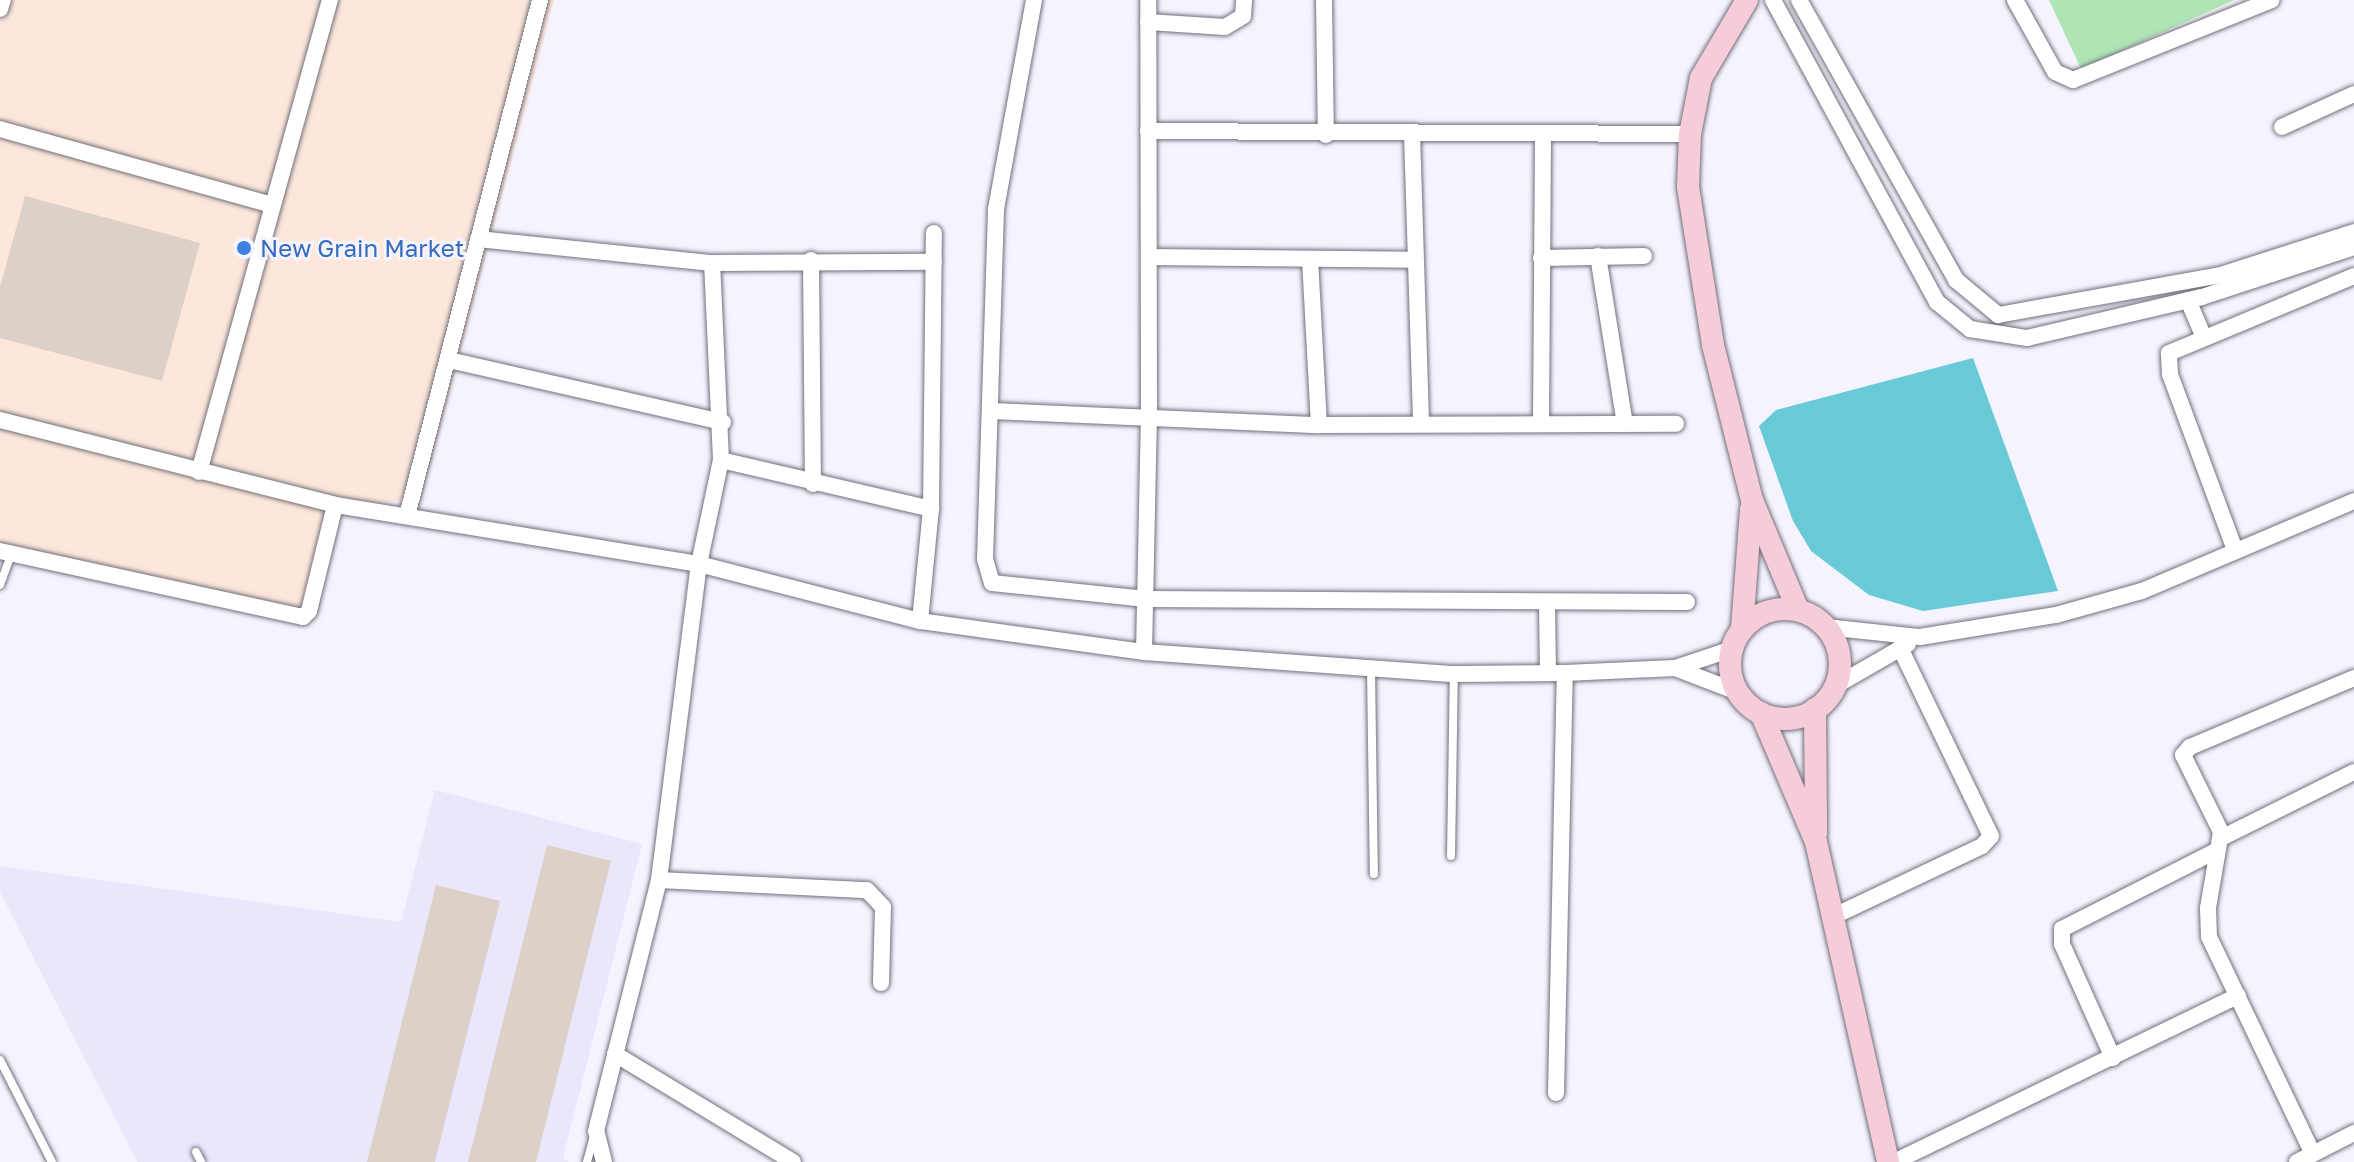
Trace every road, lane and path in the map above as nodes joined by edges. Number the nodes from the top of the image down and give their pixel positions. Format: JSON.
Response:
{"nodes":[{"id":1,"x":3,"y":0,"type":"edge"},
{"id":2,"x":330,"y":0,"type":"edge"},
{"id":3,"x":540,"y":0,"type":"edge"},
{"id":4,"x":1034,"y":0,"type":"edge"},
{"id":5,"x":1148,"y":0,"type":"edge"},
{"id":6,"x":1244,"y":0,"type":"edge"},
{"id":7,"x":1324,"y":0,"type":"edge"},
{"id":8,"x":1747,"y":0,"type":"edge"},
{"id":9,"x":1773,"y":0,"type":"edge"},
{"id":10,"x":1799,"y":0,"type":"edge"},
{"id":11,"x":2015,"y":0,"type":"edge"},
{"id":12,"x":2272,"y":0,"type":"edge"},
{"id":13,"x":0,"y":9,"type":"edge"},
{"id":14,"x":1148,"y":22,"type":"junction"},
{"id":15,"x":2354,"y":94,"type":"edge"},
{"id":16,"x":2282,"y":127,"type":"dead end"},
{"id":17,"x":0,"y":129,"type":"edge"},
{"id":18,"x":1148,"y":131,"type":"junction"},
{"id":19,"x":1412,"y":134,"type":"junction"},
{"id":20,"x":1690,"y":134,"type":"junction"},
{"id":21,"x":1326,"y":135,"type":"junction"},
{"id":22,"x":1543,"y":136,"type":"junction"},
{"id":23,"x":1891,"y":165,"type":"junction"},
{"id":24,"x":1870,"y":179,"type":"junction"},
{"id":25,"x":272,"y":205,"type":"junction"},
{"id":26,"x":2354,"y":232,"type":"edge"},
{"id":27,"x":934,"y":233,"type":"dead end"},
{"id":28,"x":478,"y":239,"type":"junction"},
{"id":29,"x":2354,"y":247,"type":"edge"},
{"id":30,"x":1598,"y":256,"type":"junction"},
{"id":31,"x":1644,"y":256,"type":"dead end"},
{"id":32,"x":1149,"y":257,"type":"junction"},
{"id":33,"x":1541,"y":258,"type":"junction"},
{"id":34,"x":1310,"y":259,"type":"junction"},
{"id":35,"x":811,"y":260,"type":"junction"},
{"id":36,"x":1414,"y":260,"type":"junction"},
{"id":37,"x":934,"y":262,"type":"junction"},
{"id":38,"x":712,"y":263,"type":"junction"},
{"id":39,"x":2354,"y":276,"type":"edge"},
{"id":40,"x":2188,"y":300,"type":"junction"},
{"id":41,"x":2203,"y":336,"type":"junction"},
{"id":42,"x":449,"y":360,"type":"junction"},
{"id":43,"x":992,"y":411,"type":"junction"},
{"id":44,"x":1149,"y":416,"type":"junction"},
{"id":45,"x":0,"y":420,"type":"edge"},
{"id":46,"x":723,"y":422,"type":"junction"},
{"id":47,"x":1421,"y":422,"type":"junction"},
{"id":48,"x":1541,"y":424,"type":"junction"},
{"id":49,"x":1625,"y":424,"type":"junction"},
{"id":50,"x":1676,"y":424,"type":"dead end"},
{"id":51,"x":1319,"y":425,"type":"junction"},
{"id":52,"x":721,"y":460,"type":"junction"},
{"id":53,"x":199,"y":472,"type":"junction"},
{"id":54,"x":813,"y":484,"type":"junction"},
{"id":55,"x":1752,"y":500,"type":"junction"},
{"id":56,"x":2354,"y":501,"type":"edge"},
{"id":57,"x":335,"y":505,"type":"junction"},
{"id":58,"x":931,"y":509,"type":"junction"},
{"id":59,"x":407,"y":516,"type":"junction"},
{"id":60,"x":2235,"y":550,"type":"junction"},
{"id":61,"x":6,"y":553,"type":"edge"},
{"id":62,"x":699,"y":564,"type":"junction"},
{"id":63,"x":0,"y":585,"type":"edge"},
{"id":64,"x":1146,"y":599,"type":"junction"},
{"id":65,"x":1687,"y":602,"type":"dead end"},
{"id":66,"x":1547,"y":603,"type":"junction"},
{"id":67,"x":1798,"y":610,"type":"junction"},
{"id":68,"x":920,"y":621,"type":"junction"},
{"id":69,"x":1826,"y":627,"type":"junction"},
{"id":70,"x":1920,"y":637,"type":"junction"},
{"id":71,"x":1737,"y":639,"type":"junction"},
{"id":72,"x":1900,"y":648,"type":"junction"},
{"id":73,"x":1144,"y":652,"type":"junction"},
{"id":74,"x":1371,"y":668,"type":"junction"},
{"id":75,"x":1675,"y":668,"type":"junction"},
{"id":76,"x":1556,"y":673,"type":"junction"},
{"id":77,"x":1454,"y":674,"type":"junction"},
{"id":78,"x":2354,"y":678,"type":"edge"},
{"id":79,"x":1835,"y":686,"type":"junction"},
{"id":80,"x":1738,"y":692,"type":"junction"},
{"id":81,"x":1815,"y":709,"type":"junction"},
{"id":82,"x":1761,"y":713,"type":"junction"},
{"id":83,"x":2354,"y":772,"type":"edge"},
{"id":84,"x":1816,"y":842,"type":"junction"},
{"id":85,"x":2218,"y":844,"type":"junction"},
{"id":86,"x":1451,"y":856,"type":"dead end"},
{"id":87,"x":1374,"y":874,"type":"dead end"},
{"id":88,"x":659,"y":880,"type":"junction"},
{"id":89,"x":1832,"y":917,"type":"junction"},
{"id":90,"x":881,"y":983,"type":"dead end"},
{"id":91,"x":2238,"y":996,"type":"junction"},
{"id":92,"x":615,"y":1054,"type":"junction"},
{"id":93,"x":2113,"y":1058,"type":"junction"},
{"id":94,"x":0,"y":1060,"type":"edge"},
{"id":95,"x":1556,"y":1093,"type":"dead end"},
{"id":96,"x":596,"y":1131,"type":"junction"},
{"id":97,"x":2354,"y":1133,"type":"edge"},
{"id":98,"x":196,"y":1152,"type":"dead end"},
{"id":99,"x":2313,"y":1154,"type":"junction"},
{"id":100,"x":52,"y":1162,"type":"edge"},
{"id":101,"x":201,"y":1162,"type":"edge"},
{"id":102,"x":587,"y":1162,"type":"edge"},
{"id":103,"x":604,"y":1162,"type":"edge"},
{"id":104,"x":793,"y":1162,"type":"edge"},
{"id":105,"x":1891,"y":1162,"type":"edge"},
{"id":106,"x":2297,"y":1162,"type":"edge"}],
"edges":[{"from":1,"to":13,"type":"street"},
{"from":2,"to":25,"type":"street"},
{"from":3,"to":28,"type":"street"},
{"from":4,"to":43,"type":"street"},
{"from":5,"to":14,"type":"street"},
{"from":6,"to":14,"type":"street"},
{"from":7,"to":21,"type":"street"},
{"from":8,"to":20,"type":"main road"},
{"from":9,"to":24,"type":"street"},
{"from":10,"to":23,"type":"street"},
{"from":11,"to":12,"type":"street"},
{"from":14,"to":18,"type":"street"},
{"from":15,"to":16,"type":"street"},
{"from":17,"to":25,"type":"street"},
{"from":18,"to":21,"type":"street"},
{"from":18,"to":32,"type":"street"},
{"from":19,"to":21,"type":"street"},
{"from":19,"to":22,"type":"street"},
{"from":19,"to":36,"type":"street"},
{"from":20,"to":22,"type":"street"},
{"from":20,"to":55,"type":"main road"},
{"from":22,"to":33,"type":"street"},
{"from":23,"to":24,"type":"street"},
{"from":23,"to":26,"type":"street"},
{"from":24,"to":40,"type":"street"},
{"from":25,"to":53,"type":"street"},
{"from":27,"to":37,"type":"street"},
{"from":28,"to":38,"type":"street"},
{"from":28,"to":42,"type":"street"},
{"from":29,"to":40,"type":"street"},
{"from":30,"to":31,"type":"street"},
{"from":30,"to":33,"type":"street"},
{"from":30,"to":49,"type":"street"},
{"from":32,"to":34,"type":"street"},
{"from":32,"to":44,"type":"street"},
{"from":33,"to":48,"type":"street"},
{"from":34,"to":36,"type":"street"},
{"from":34,"to":51,"type":"street"},
{"from":35,"to":37,"type":"street"},
{"from":35,"to":38,"type":"street"},
{"from":35,"to":54,"type":"street"},
{"from":36,"to":47,"type":"street"},
{"from":37,"to":58,"type":"street"},
{"from":38,"to":46,"type":"street"},
{"from":39,"to":41,"type":"street"},
{"from":40,"to":41,"type":"street"},
{"from":41,"to":60,"type":"street"},
{"from":42,"to":46,"type":"street"},
{"from":42,"to":59,"type":"street"},
{"from":43,"to":44,"type":"street"},
{"from":43,"to":64,"type":"street"},
{"from":44,"to":51,"type":"street"},
{"from":44,"to":64,"type":"street"},
{"from":45,"to":53,"type":"street"},
{"from":46,"to":52,"type":"street"},
{"from":47,"to":48,"type":"street"},
{"from":47,"to":51,"type":"street"},
{"from":48,"to":49,"type":"street"},
{"from":49,"to":50,"type":"street"},
{"from":52,"to":54,"type":"street"},
{"from":52,"to":62,"type":"street"},
{"from":53,"to":57,"type":"street"},
{"from":54,"to":58,"type":"street"},
{"from":55,"to":67,"type":"main road"},
{"from":55,"to":71,"type":"main road"},
{"from":56,"to":60,"type":"street"},
{"from":57,"to":59,"type":"street"},
{"from":57,"to":61,"type":"street"},
{"from":58,"to":68,"type":"street"},
{"from":59,"to":62,"type":"street"},
{"from":60,"to":70,"type":"street"},
{"from":61,"to":63,"type":"lane"},
{"from":62,"to":68,"type":"street"},
{"from":62,"to":88,"type":"street"},
{"from":64,"to":66,"type":"street"},
{"from":64,"to":73,"type":"street"},
{"from":65,"to":66,"type":"street"},
{"from":66,"to":76,"type":"street"},
{"from":67,"to":69,"type":"main road"},
{"from":67,"to":71,"type":"main road"},
{"from":68,"to":73,"type":"street"},
{"from":69,"to":70,"type":"street"},
{"from":69,"to":79,"type":"main road"},
{"from":70,"to":72,"type":"street"},
{"from":71,"to":75,"type":"street"},
{"from":71,"to":80,"type":"main road"},
{"from":72,"to":79,"type":"street"},
{"from":72,"to":89,"type":"street"},
{"from":73,"to":74,"type":"street"},
{"from":74,"to":77,"type":"street"},
{"from":74,"to":87,"type":"lane"},
{"from":75,"to":76,"type":"street"},
{"from":75,"to":80,"type":"street"},
{"from":76,"to":77,"type":"street"},
{"from":76,"to":95,"type":"street"},
{"from":77,"to":86,"type":"lane"},
{"from":78,"to":85,"type":"street"},
{"from":79,"to":81,"type":"main road"},
{"from":80,"to":82,"type":"main road"},
{"from":81,"to":82,"type":"main road"},
{"from":81,"to":84,"type":"main road"},
{"from":82,"to":84,"type":"main road"},
{"from":83,"to":85,"type":"street"},
{"from":84,"to":89,"type":"main road"},
{"from":85,"to":91,"type":"street"},
{"from":85,"to":93,"type":"street"},
{"from":88,"to":90,"type":"street"},
{"from":88,"to":92,"type":"street"},
{"from":89,"to":105,"type":"main road"},
{"from":91,"to":93,"type":"street"},
{"from":91,"to":99,"type":"street"},
{"from":92,"to":96,"type":"street"},
{"from":92,"to":104,"type":"street"},
{"from":93,"to":105,"type":"street"},
{"from":94,"to":100,"type":"lane"},
{"from":96,"to":102,"type":"lane"},
{"from":96,"to":103,"type":"street"},
{"from":97,"to":99,"type":"street"},
{"from":98,"to":101,"type":"lane"},
{"from":99,"to":106,"type":"street"}]}
